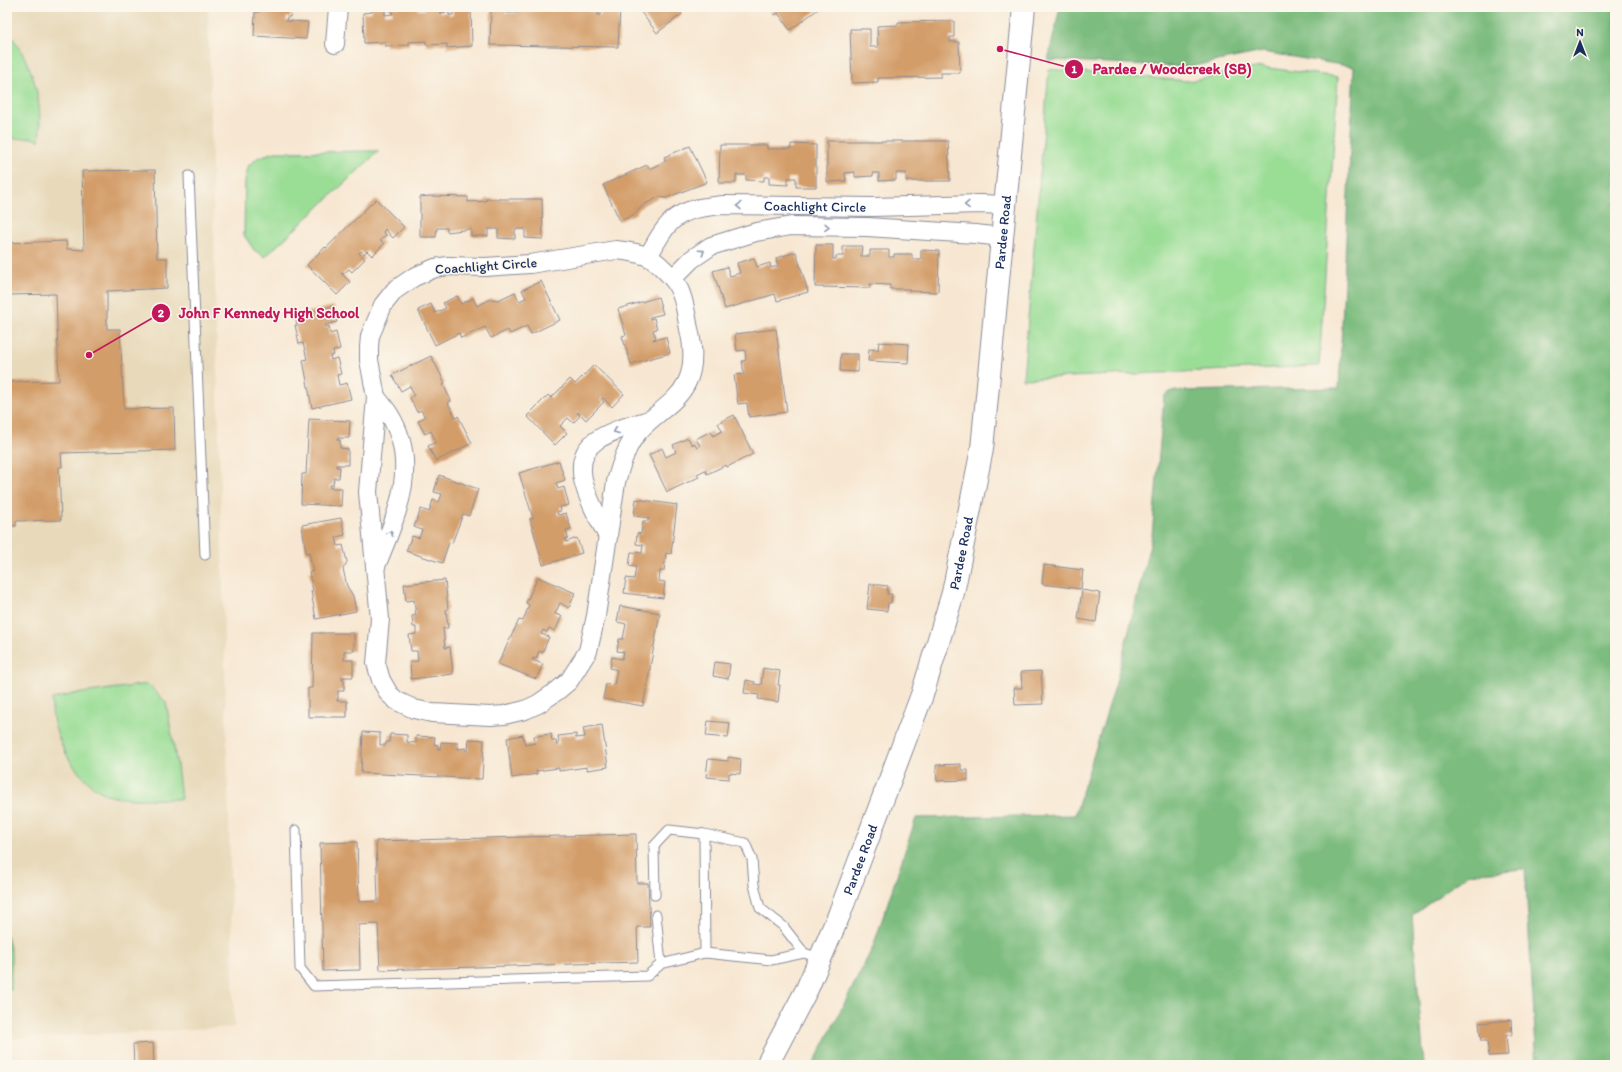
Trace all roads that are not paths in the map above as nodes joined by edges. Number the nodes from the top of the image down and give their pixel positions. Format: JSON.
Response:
{"nodes":[{"id":1,"x":338,"y":7,"type":"edge"},
{"id":2,"x":1024,"y":7,"type":"edge"},
{"id":3,"x":335,"y":44,"type":"dead end"},
{"id":4,"x":189,"y":176,"type":"dead end"},
{"id":5,"x":1006,"y":205,"type":"junction"},
{"id":6,"x":1002,"y":237,"type":"junction"},
{"id":7,"x":648,"y":256,"type":"junction"},
{"id":8,"x":673,"y":278,"type":"junction"},
{"id":9,"x":376,"y":397,"type":"junction"},
{"id":10,"x":653,"y":418,"type":"junction"},
{"id":11,"x":608,"y":537,"type":"junction"},
{"id":12,"x":205,"y":555,"type":"dead end"},
{"id":13,"x":375,"y":569,"type":"junction"},
{"id":14,"x":296,"y":830,"type":"dead end"},
{"id":15,"x":704,"y":834,"type":"junction"},
{"id":16,"x":655,"y":895,"type":"dead end"},
{"id":17,"x":656,"y":916,"type":"dead end"},
{"id":18,"x":705,"y":953,"type":"junction"},
{"id":19,"x":812,"y":956,"type":"junction"},
{"id":20,"x":661,"y":964,"type":"junction"},
{"id":21,"x":767,"y":1065,"type":"edge"}],
"edges":[{"from":1,"to":3,"type":"street"},
{"from":2,"to":5,"type":"main road","name":"Pardee Road"},
{"from":4,"to":12,"type":"lane"},
{"from":5,"to":6,"type":"main road","name":"Pardee Road"},
{"from":5,"to":7,"type":"street","name":"Coachlight Circle","one_way":true},
{"from":8,"to":6,"type":"street","name":"Coachlight Circle","one_way":true},
{"from":6,"to":19,"type":"main road","name":"Pardee Road"},
{"from":7,"to":8,"type":"street","name":"Coachlight Circle"},
{"from":7,"to":9,"type":"street","name":"Coachlight Circle"},
{"from":8,"to":10,"type":"street","name":"Coachlight Circle"},
{"from":9,"to":13,"type":"street","name":"Coachlight Circle"},
{"from":13,"to":9,"type":"street","name":"Coachlight Circle","one_way":true},
{"from":10,"to":11,"type":"street","name":"Coachlight Circle"},
{"from":10,"to":11,"type":"street","name":"Coachlight Circle","one_way":true},
{"from":11,"to":13,"type":"street","name":"Coachlight Circle"},
{"from":14,"to":20,"type":"lane"},
{"from":15,"to":16,"type":"lane"},
{"from":15,"to":18,"type":"lane"},
{"from":15,"to":19,"type":"lane"},
{"from":17,"to":20,"type":"lane"},
{"from":18,"to":19,"type":"lane"},
{"from":18,"to":20,"type":"lane"},
{"from":19,"to":21,"type":"main road","name":"Pardee Road"}]}
